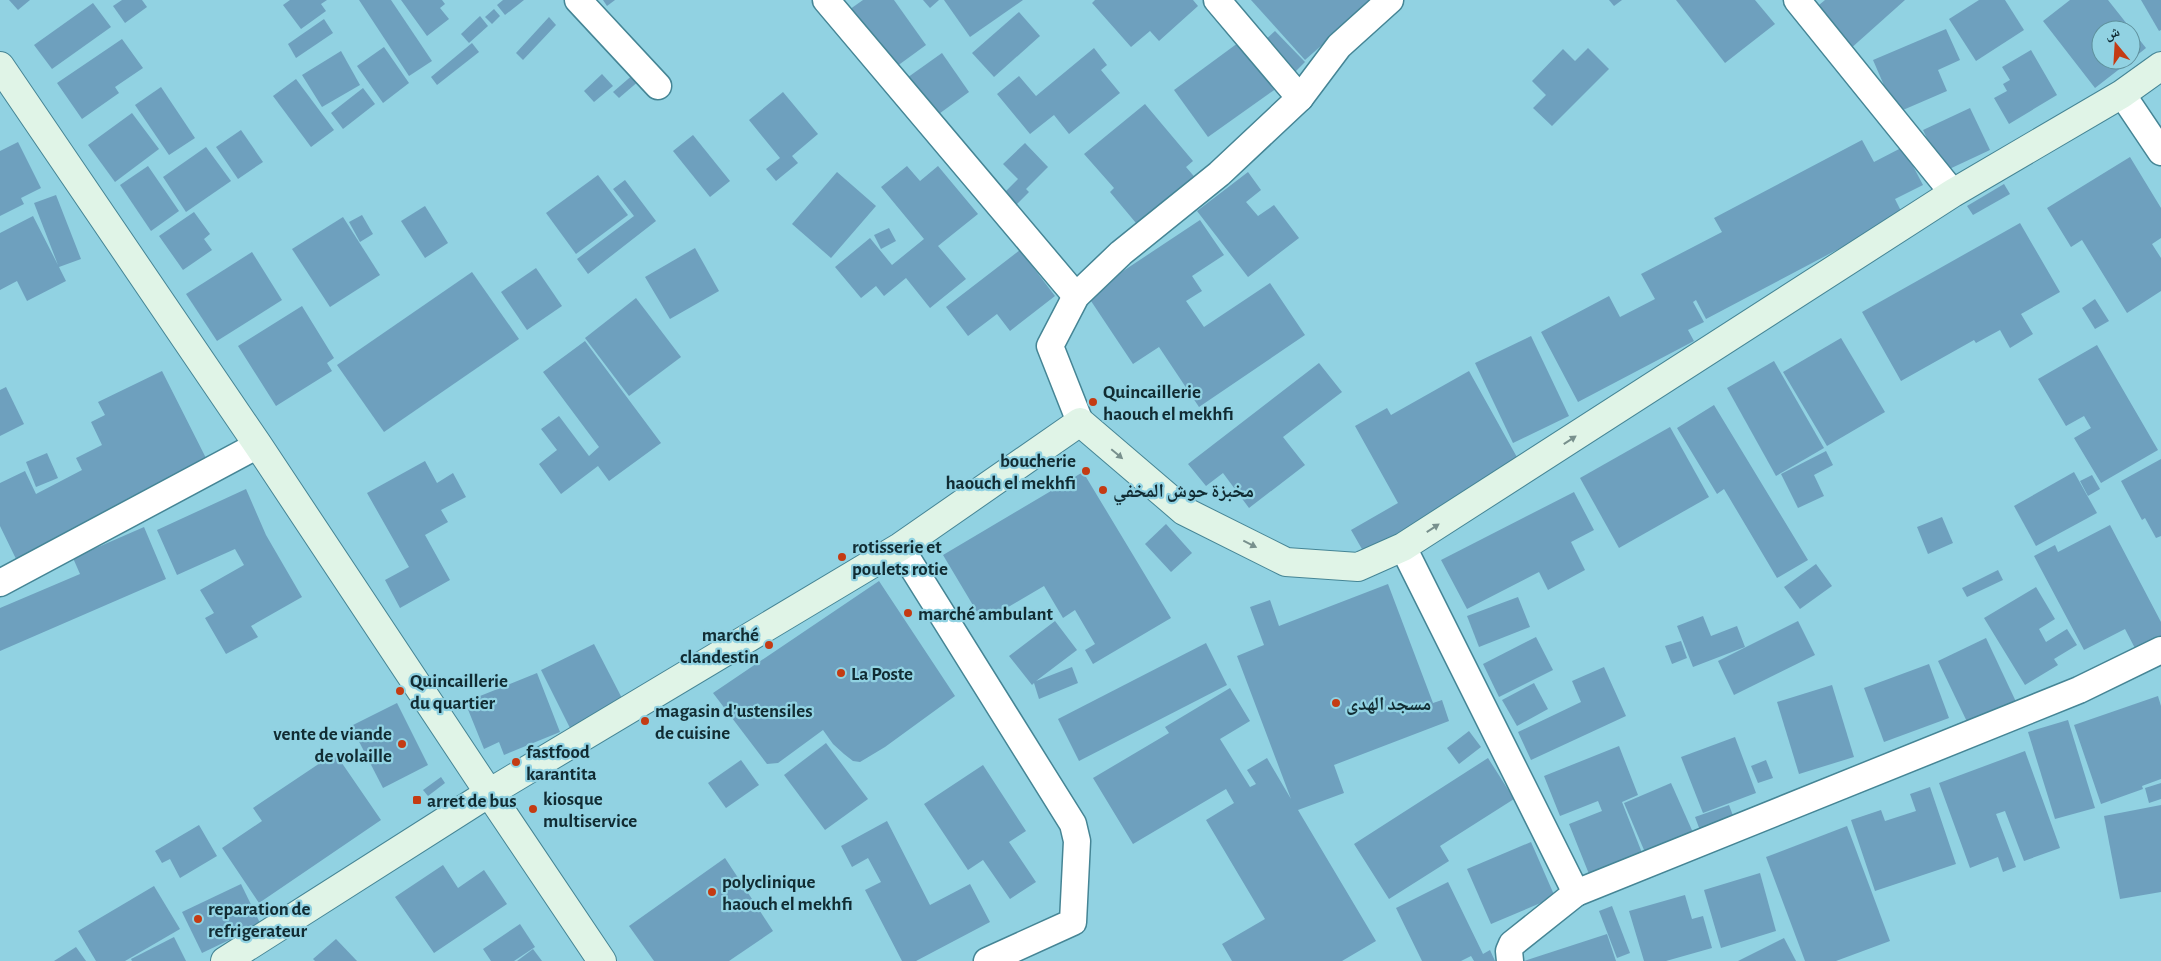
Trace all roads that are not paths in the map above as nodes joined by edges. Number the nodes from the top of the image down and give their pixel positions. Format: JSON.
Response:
{"nodes":[{"id":1,"x":578,"y":0,"type":"edge"},
{"id":2,"x":826,"y":0,"type":"edge"},
{"id":3,"x":1217,"y":0,"type":"edge"},
{"id":4,"x":1798,"y":0,"type":"edge"},
{"id":5,"x":1388,"y":1,"type":"edge"},
{"id":6,"x":0,"y":66,"type":"edge"},
{"id":7,"x":2161,"y":66,"type":"edge"},
{"id":8,"x":658,"y":86,"type":"dead end"},
{"id":9,"x":2122,"y":94,"type":"junction"},
{"id":10,"x":1300,"y":98,"type":"junction"},
{"id":11,"x":2161,"y":152,"type":"edge"},
{"id":12,"x":1953,"y":193,"type":"junction"},
{"id":13,"x":1076,"y":296,"type":"junction"},
{"id":14,"x":1080,"y":422,"type":"junction"},
{"id":15,"x":258,"y":445,"type":"junction"},
{"id":16,"x":900,"y":546,"type":"junction"},
{"id":17,"x":1403,"y":547,"type":"junction"},
{"id":18,"x":0,"y":583,"type":"edge"},
{"id":19,"x":2161,"y":650,"type":"edge"},
{"id":20,"x":489,"y":793,"type":"junction"},
{"id":21,"x":1576,"y":893,"type":"junction"},
{"id":22,"x":225,"y":961,"type":"edge"},
{"id":23,"x":602,"y":961,"type":"edge"},
{"id":24,"x":987,"y":961,"type":"edge"},
{"id":25,"x":1510,"y":961,"type":"edge"}],
"edges":[{"from":1,"to":8,"type":"street"},
{"from":2,"to":13,"type":"street"},
{"from":3,"to":10,"type":"street"},
{"from":4,"to":12,"type":"street"},
{"from":5,"to":10,"type":"street"},
{"from":6,"to":15,"type":"street"},
{"from":7,"to":9,"type":"street"},
{"from":9,"to":11,"type":"street"},
{"from":9,"to":12,"type":"street"},
{"from":10,"to":13,"type":"street"},
{"from":17,"to":12,"type":"street","one_way":true},
{"from":13,"to":14,"type":"street"},
{"from":14,"to":16,"type":"street"},
{"from":14,"to":17,"type":"street","one_way":true},
{"from":15,"to":18,"type":"street"},
{"from":15,"to":20,"type":"street"},
{"from":16,"to":20,"type":"street"},
{"from":16,"to":24,"type":"street"},
{"from":17,"to":21,"type":"street"},
{"from":19,"to":21,"type":"street"},
{"from":20,"to":22,"type":"street"},
{"from":20,"to":23,"type":"street"},
{"from":21,"to":25,"type":"street"}]}
